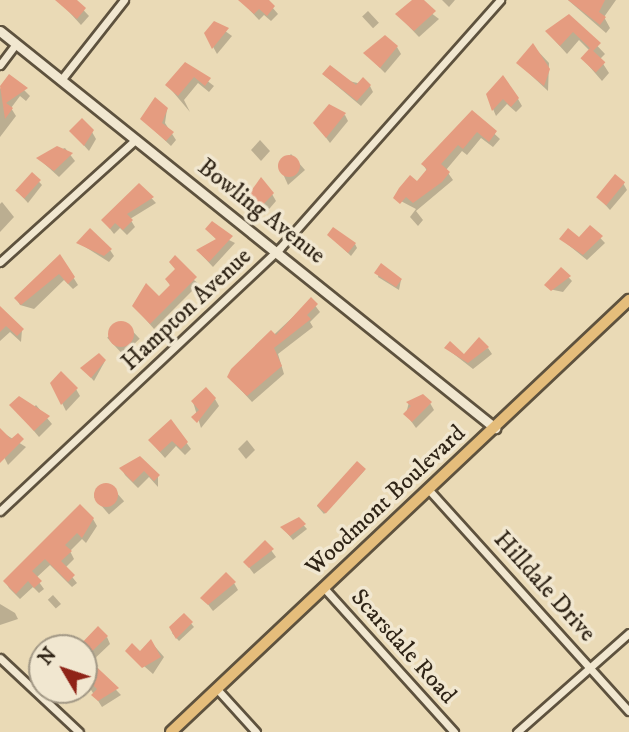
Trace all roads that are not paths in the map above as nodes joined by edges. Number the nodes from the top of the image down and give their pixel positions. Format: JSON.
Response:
{"nodes":[{"id":1,"x":124,"y":0,"type":"edge"},
{"id":2,"x":500,"y":0,"type":"edge"},
{"id":3,"x":0,"y":32,"type":"edge"},
{"id":4,"x":16,"y":44,"type":"junction"},
{"id":5,"x":0,"y":65,"type":"edge"},
{"id":6,"x":61,"y":80,"type":"junction"},
{"id":7,"x":136,"y":139,"type":"junction"},
{"id":8,"x":279,"y":249,"type":"junction"},
{"id":9,"x":0,"y":262,"type":"edge"},
{"id":10,"x":629,"y":300,"type":"edge"},
{"id":11,"x":495,"y":428,"type":"junction"},
{"id":12,"x":429,"y":490,"type":"junction"},
{"id":13,"x":0,"y":511,"type":"edge"},
{"id":14,"x":324,"y":588,"type":"junction"},
{"id":15,"x":629,"y":633,"type":"edge"},
{"id":16,"x":0,"y":658,"type":"edge"},
{"id":17,"x":590,"y":667,"type":"junction"},
{"id":18,"x":217,"y":689,"type":"junction"},
{"id":19,"x":629,"y":711,"type":"edge"},
{"id":20,"x":79,"y":732,"type":"edge"},
{"id":21,"x":171,"y":732,"type":"edge"},
{"id":22,"x":256,"y":732,"type":"edge"},
{"id":23,"x":454,"y":732,"type":"edge"},
{"id":24,"x":517,"y":732,"type":"edge"}],
"edges":[{"from":1,"to":6,"type":"street"},
{"from":2,"to":8,"type":"street","name":"Hampton Avenue"},
{"from":3,"to":4,"type":"street","name":"Bowling Avenue"},
{"from":4,"to":5,"type":"street"},
{"from":4,"to":6,"type":"street","name":"Bowling Avenue"},
{"from":6,"to":7,"type":"street","name":"Bowling Avenue"},
{"from":7,"to":8,"type":"street","name":"Bowling Avenue"},
{"from":7,"to":9,"type":"street"},
{"from":8,"to":11,"type":"street","name":"Bowling Avenue"},
{"from":8,"to":13,"type":"street","name":"Hampton Avenue"},
{"from":10,"to":11,"type":"main road","name":"Woodmont Boulevard"},
{"from":11,"to":12,"type":"main road","name":"Woodmont Boulevard"},
{"from":12,"to":14,"type":"main road","name":"Woodmont Boulevard"},
{"from":12,"to":17,"type":"street","name":"Hilldale Drive"},
{"from":14,"to":18,"type":"main road","name":"Woodmont Boulevard"},
{"from":14,"to":23,"type":"street","name":"Scarsdale Road"},
{"from":15,"to":17,"type":"street"},
{"from":16,"to":20,"type":"street"},
{"from":17,"to":19,"type":"street","name":"Hilldale Drive"},
{"from":17,"to":24,"type":"street"},
{"from":18,"to":21,"type":"main road","name":"Woodmont Boulevard"},
{"from":18,"to":22,"type":"street"}]}
